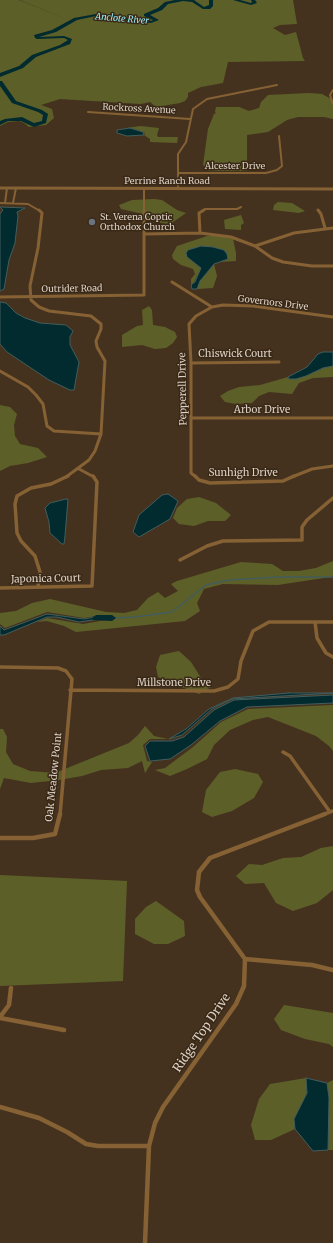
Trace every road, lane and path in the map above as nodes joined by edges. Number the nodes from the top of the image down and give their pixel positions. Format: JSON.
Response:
{"nodes":[{"id":1,"x":277,"y":85,"type":"dead end"},
{"id":2,"x":333,"y":90,"type":"edge"},
{"id":3,"x":333,"y":104,"type":"edge"},
{"id":4,"x":88,"y":112,"type":"dead end"},
{"id":5,"x":190,"y":119,"type":"junction"},
{"id":6,"x":279,"y":136,"type":"dead end"},
{"id":7,"x":179,"y":173,"type":"junction"},
{"id":8,"x":0,"y":188,"type":"edge"},
{"id":9,"x":7,"y":188,"type":"junction"},
{"id":10,"x":16,"y":188,"type":"junction"},
{"id":11,"x":144,"y":188,"type":"junction"},
{"id":12,"x":178,"y":188,"type":"junction"},
{"id":13,"x":333,"y":189,"type":"edge"},
{"id":14,"x":0,"y":203,"type":"edge"},
{"id":15,"x":5,"y":203,"type":"junction"},
{"id":16,"x":11,"y":203,"type":"junction"},
{"id":17,"x":241,"y":207,"type":"dead end"},
{"id":18,"x":318,"y":210,"type":"dead end"},
{"id":19,"x":325,"y":228,"type":"junction"},
{"id":20,"x":333,"y":228,"type":"edge"},
{"id":21,"x":200,"y":233,"type":"junction"},
{"id":22,"x":145,"y":234,"type":"junction"},
{"id":23,"x":255,"y":246,"type":"junction"},
{"id":24,"x":333,"y":266,"type":"edge"},
{"id":25,"x":172,"y":282,"type":"dead end"},
{"id":26,"x":0,"y":297,"type":"edge"},
{"id":27,"x":30,"y":297,"type":"junction"},
{"id":28,"x":212,"y":307,"type":"junction"},
{"id":29,"x":333,"y":317,"type":"edge"},
{"id":30,"x":279,"y":362,"type":"dead end"},
{"id":31,"x":191,"y":363,"type":"junction"},
{"id":32,"x":0,"y":371,"type":"edge"},
{"id":33,"x":192,"y":418,"type":"junction"},
{"id":34,"x":333,"y":418,"type":"edge"},
{"id":35,"x":101,"y":434,"type":"junction"},
{"id":36,"x":333,"y":466,"type":"edge"},
{"id":37,"x":79,"y":469,"type":"junction"},
{"id":38,"x":199,"y":480,"type":"joint"},
{"id":39,"x":333,"y":498,"type":"edge"},
{"id":40,"x":180,"y":560,"type":"dead end"},
{"id":41,"x":38,"y":587,"type":"junction"},
{"id":42,"x":0,"y":588,"type":"edge"},
{"id":43,"x":315,"y":622,"type":"junction"},
{"id":44,"x":333,"y":622,"type":"edge"},
{"id":45,"x":333,"y":657,"type":"edge"},
{"id":46,"x":0,"y":667,"type":"edge"},
{"id":47,"x":70,"y":690,"type":"junction"},
{"id":48,"x":283,"y":752,"type":"dead end"},
{"id":49,"x":332,"y":811,"type":"edge"},
{"id":50,"x":0,"y":838,"type":"edge"},
{"id":51,"x":245,"y":960,"type":"junction"},
{"id":52,"x":333,"y":970,"type":"edge"},
{"id":53,"x":11,"y":988,"type":"dead end"},
{"id":54,"x":0,"y":1018,"type":"edge"},
{"id":55,"x":64,"y":1030,"type":"dead end"},
{"id":56,"x":0,"y":1107,"type":"edge"},
{"id":57,"x":149,"y":1146,"type":"junction"},
{"id":58,"x":145,"y":1243,"type":"edge"}],
"edges":[{"from":1,"to":5,"type":"street"},
{"from":2,"to":3,"type":"street"},
{"from":4,"to":5,"type":"street","name":"Rockross Avenue"},
{"from":5,"to":7,"type":"street"},
{"from":6,"to":7,"type":"street","name":"Alcester Drive"},
{"from":7,"to":12,"type":"street"},
{"from":8,"to":9,"type":"street","name":"Perrine Ranch Road"},
{"from":9,"to":10,"type":"street","name":"Perrine Ranch Road"},
{"from":9,"to":15,"type":"street"},
{"from":10,"to":11,"type":"street","name":"Perrine Ranch Road"},
{"from":10,"to":16,"type":"street"},
{"from":11,"to":12,"type":"street","name":"Perrine Ranch Road"},
{"from":11,"to":22,"type":"street"},
{"from":12,"to":13,"type":"street","name":"Perrine Ranch Road"},
{"from":14,"to":15,"type":"street"},
{"from":15,"to":16,"type":"street"},
{"from":16,"to":27,"type":"street"},
{"from":17,"to":21,"type":"street"},
{"from":18,"to":19,"type":"street"},
{"from":19,"to":20,"type":"street"},
{"from":19,"to":23,"type":"street"},
{"from":21,"to":22,"type":"street"},
{"from":21,"to":23,"type":"street"},
{"from":22,"to":27,"type":"street","name":"Outrider Road"},
{"from":23,"to":24,"type":"street"},
{"from":25,"to":28,"type":"street"},
{"from":26,"to":27,"type":"street","name":"Outrider Road"},
{"from":27,"to":35,"type":"street"},
{"from":28,"to":29,"type":"street","name":"Governors Drive"},
{"from":28,"to":31,"type":"street","name":"Pepperell Drive"},
{"from":30,"to":31,"type":"street","name":"Chiswick Court"},
{"from":31,"to":33,"type":"street","name":"Pepperell Drive"},
{"from":32,"to":35,"type":"street"},
{"from":33,"to":34,"type":"street","name":"Arbor Drive"},
{"from":33,"to":38,"type":"street","name":"Pepperell Drive"},
{"from":35,"to":37,"type":"street"},
{"from":36,"to":38,"type":"street","name":"Sunhigh Drive"},
{"from":37,"to":41,"type":"street"},
{"from":37,"to":41,"type":"street","name":"Japonica Court"},
{"from":39,"to":40,"type":"street"},
{"from":41,"to":42,"type":"street","name":"Japonica Court"},
{"from":43,"to":44,"type":"street","name":"Millstone Drive"},
{"from":43,"to":45,"type":"street"},
{"from":43,"to":47,"type":"street","name":"Millstone Drive"},
{"from":46,"to":47,"type":"street"},
{"from":47,"to":50,"type":"street","name":"Oak Meadow Point"},
{"from":48,"to":49,"type":"street"},
{"from":49,"to":51,"type":"street"},
{"from":51,"to":52,"type":"street"},
{"from":51,"to":57,"type":"street","name":"Ridge Top Drive"},
{"from":53,"to":54,"type":"street"},
{"from":54,"to":55,"type":"street"},
{"from":56,"to":57,"type":"street"},
{"from":57,"to":58,"type":"street","name":"Ridge Top Drive"}]}
